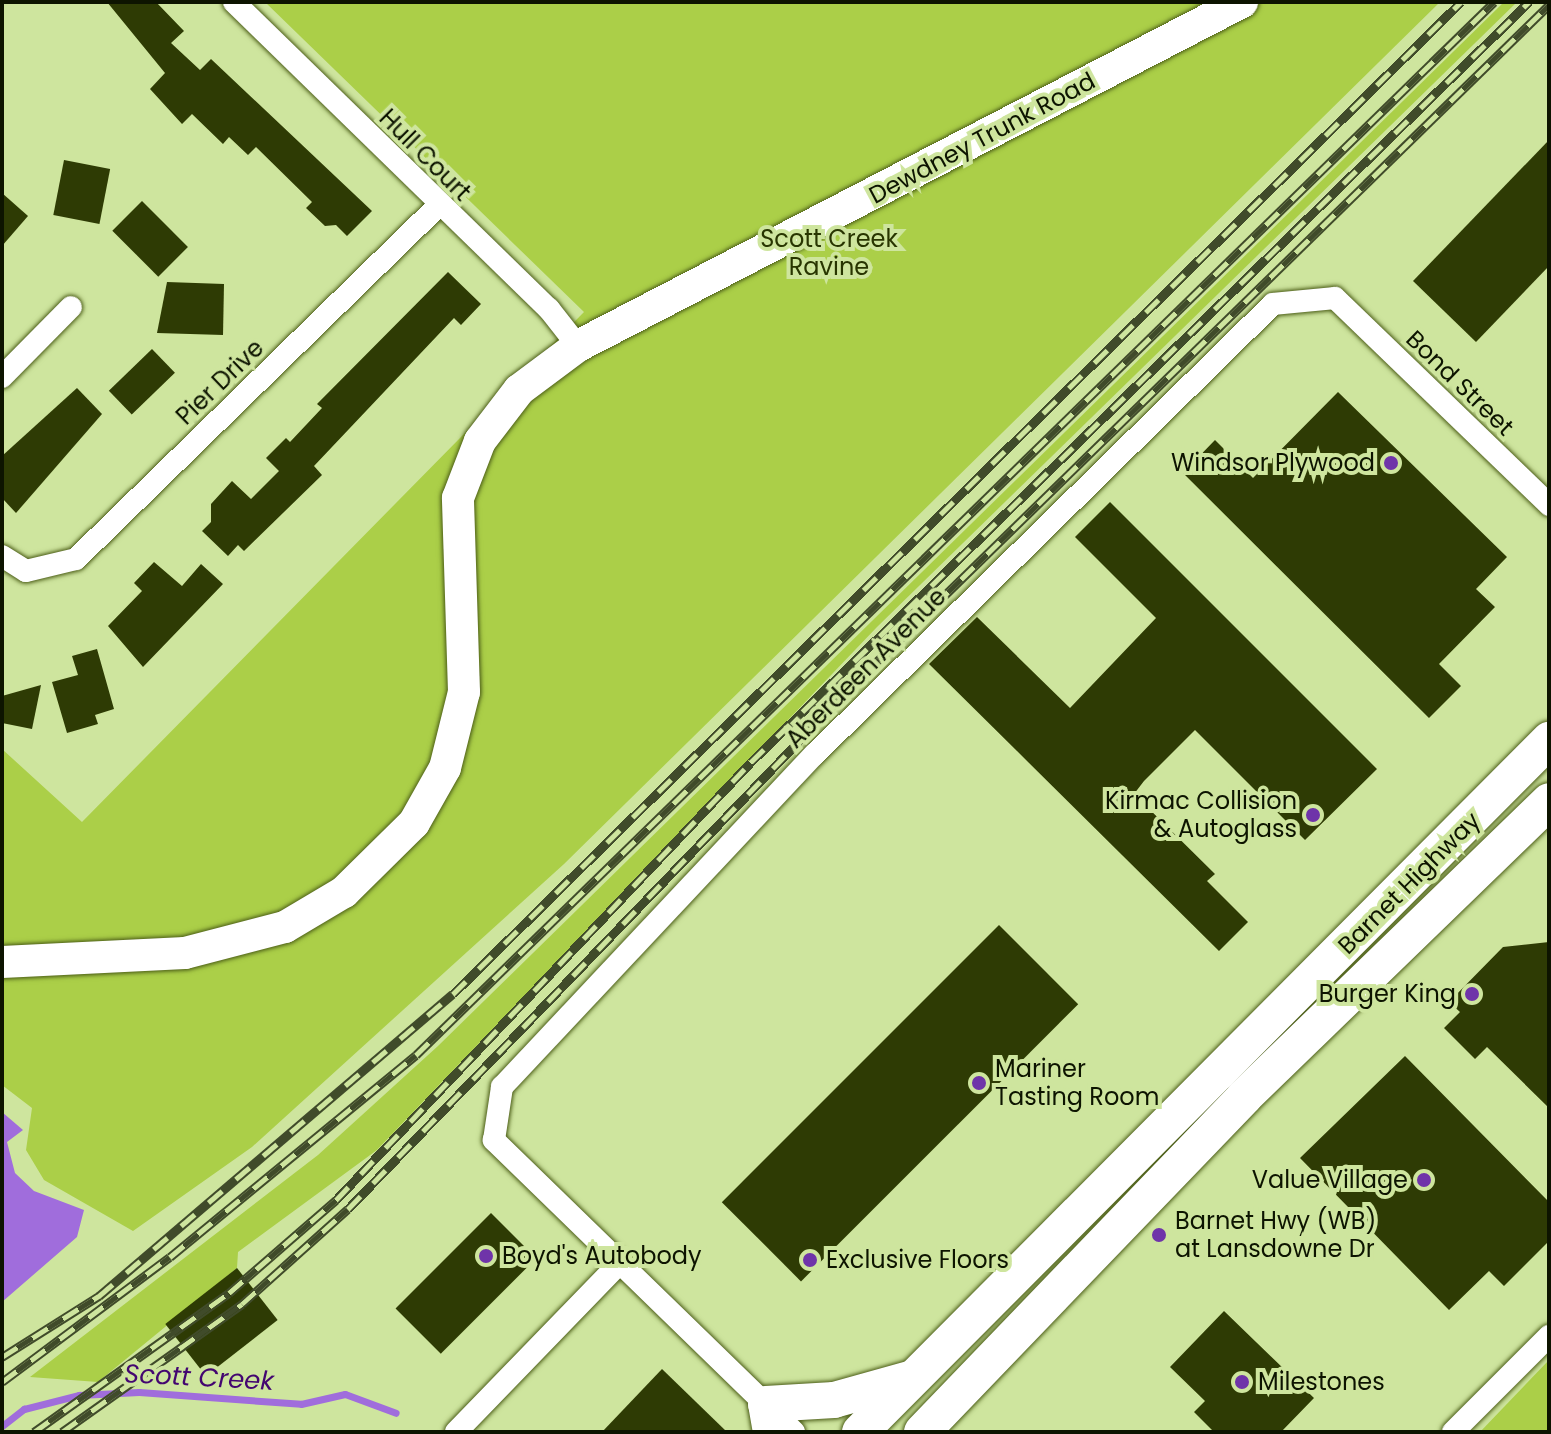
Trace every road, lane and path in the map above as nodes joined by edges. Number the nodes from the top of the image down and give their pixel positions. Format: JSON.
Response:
{"nodes":[{"id":1,"x":234,"y":2,"type":"edge"},
{"id":2,"x":1242,"y":2,"type":"edge"},
{"id":3,"x":439,"y":205,"type":"junction"},
{"id":4,"x":1335,"y":298,"type":"joint"},
{"id":5,"x":71,"y":307,"type":"dead end"},
{"id":6,"x":578,"y":346,"type":"junction"},
{"id":7,"x":2,"y":377,"type":"edge"},
{"id":8,"x":1549,"y":505,"type":"edge"},
{"id":9,"x":2,"y":556,"type":"edge"},
{"id":10,"x":1549,"y":740,"type":"edge"},
{"id":11,"x":1549,"y":801,"type":"edge"},
{"id":12,"x":2,"y":962,"type":"edge"},
{"id":13,"x":619,"y":1264,"type":"junction"},
{"id":14,"x":1549,"y":1336,"type":"edge"},
{"id":15,"x":912,"y":1378,"type":"junction"},
{"id":16,"x":768,"y":1418,"type":"edge"},
{"id":17,"x":928,"y":1429,"type":"edge"},
{"id":18,"x":456,"y":1432,"type":"edge"},
{"id":19,"x":794,"y":1432,"type":"edge"},
{"id":20,"x":860,"y":1432,"type":"edge"},
{"id":21,"x":1453,"y":1432,"type":"edge"}],
"edges":[{"from":1,"to":3,"type":"street","name":"Hull Court"},
{"from":2,"to":6,"type":"main road","name":"Dewdney Trunk Road"},
{"from":3,"to":6,"type":"street","name":"Hull Court"},
{"from":3,"to":9,"type":"street","name":"Pier Drive"},
{"from":4,"to":8,"type":"street","name":"Bond Street"},
{"from":4,"to":13,"type":"street","name":"Aberdeen Avenue"},
{"from":5,"to":7,"type":"street"},
{"from":6,"to":12,"type":"main road","name":"Dewdney Trunk Road"},
{"from":10,"to":15,"type":"main road","name":"Barnet Highway"},
{"from":11,"to":17,"type":"main road","name":"Barnet Highway"},
{"from":13,"to":16,"type":"street"},
{"from":13,"to":18,"type":"street"},
{"from":14,"to":21,"type":"street"},
{"from":15,"to":16,"type":"main road"},
{"from":15,"to":20,"type":"main road","name":"Barnet Highway"},
{"from":16,"to":19,"type":"street"}]}
